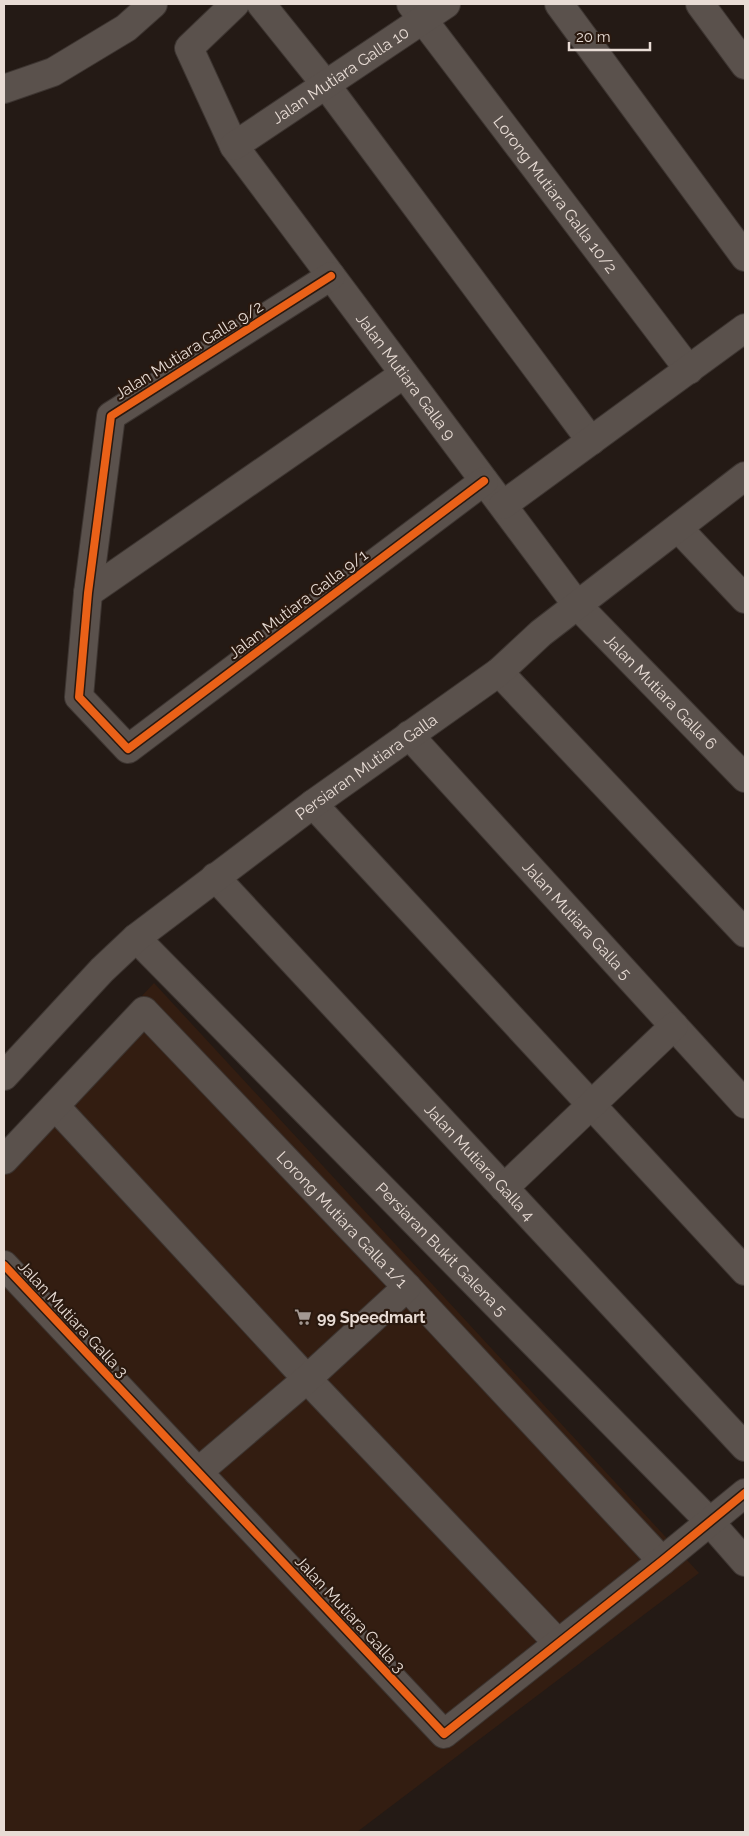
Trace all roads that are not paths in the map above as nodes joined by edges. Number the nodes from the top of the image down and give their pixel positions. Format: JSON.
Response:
{"nodes":[{"id":1,"x":153,"y":4,"type":"edge"},
{"id":2,"x":235,"y":4,"type":"edge"},
{"id":3,"x":261,"y":4,"type":"edge"},
{"id":4,"x":446,"y":4,"type":"edge"},
{"id":5,"x":559,"y":4,"type":"edge"},
{"id":6,"x":700,"y":4,"type":"edge"},
{"id":7,"x":417,"y":12,"type":"edge"},
{"id":8,"x":745,"y":65,"type":"edge"},
{"id":9,"x":326,"y":84,"type":"junction"},
{"id":10,"x":4,"y":89,"type":"edge"},
{"id":11,"x":234,"y":146,"type":"junction"},
{"id":12,"x":745,"y":257,"type":"edge"},
{"id":13,"x":332,"y":276,"type":"junction"},
{"id":14,"x":745,"y":328,"type":"edge"},
{"id":15,"x":689,"y":370,"type":"junction"},
{"id":16,"x":404,"y":374,"type":"junction"},
{"id":17,"x":591,"y":441,"type":"junction"},
{"id":18,"x":745,"y":476,"type":"edge"},
{"id":19,"x":484,"y":481,"type":"junction"},
{"id":20,"x":503,"y":506,"type":"junction"},
{"id":21,"x":678,"y":528,"type":"junction"},
{"id":22,"x":88,"y":593,"type":"junction"},
{"id":23,"x":745,"y":599,"type":"edge"},
{"id":24,"x":577,"y":605,"type":"junction"},
{"id":25,"x":499,"y":672,"type":"junction"},
{"id":26,"x":408,"y":735,"type":"junction"},
{"id":27,"x":745,"y":778,"type":"edge"},
{"id":28,"x":313,"y":804,"type":"junction"},
{"id":29,"x":215,"y":877,"type":"junction"},
{"id":30,"x":745,"y":933,"type":"edge"},
{"id":31,"x":136,"y":938,"type":"junction"},
{"id":32,"x":674,"y":1026,"type":"junction"},
{"id":33,"x":4,"y":1076,"type":"edge"},
{"id":34,"x":741,"y":1091,"type":"edge"},
{"id":35,"x":592,"y":1104,"type":"junction"},
{"id":36,"x":55,"y":1106,"type":"junction"},
{"id":37,"x":4,"y":1160,"type":"edge"},
{"id":38,"x":504,"y":1188,"type":"junction"},
{"id":39,"x":4,"y":1265,"type":"edge"},
{"id":40,"x":745,"y":1271,"type":"edge"},
{"id":41,"x":407,"y":1287,"type":"junction"},
{"id":42,"x":307,"y":1379,"type":"junction"},
{"id":43,"x":745,"y":1447,"type":"edge"},
{"id":44,"x":198,"y":1472,"type":"junction"},
{"id":45,"x":745,"y":1493,"type":"edge"},
{"id":46,"x":710,"y":1522,"type":"junction"},
{"id":47,"x":662,"y":1561,"type":"junction"},
{"id":48,"x":745,"y":1562,"type":"edge"},
{"id":49,"x":558,"y":1643,"type":"junction"}],
"edges":[{"from":1,"to":10,"type":"street"},
{"from":2,"to":11,"type":"street","name":"Jalan Mutiara Galla 9"},
{"from":3,"to":9,"type":"street"},
{"from":4,"to":7,"type":"street","name":"Jalan Mutiara Galla 10"},
{"from":5,"to":12,"type":"street"},
{"from":6,"to":8,"type":"street"},
{"from":7,"to":9,"type":"street","name":"Jalan Mutiara Galla 10"},
{"from":7,"to":15,"type":"street","name":"Lorong Mutiara Galla 10/2"},
{"from":9,"to":11,"type":"street","name":"Jalan Mutiara Galla 10"},
{"from":9,"to":17,"type":"street"},
{"from":11,"to":13,"type":"street","name":"Jalan Mutiara Galla 9"},
{"from":13,"to":16,"type":"street","name":"Jalan Mutiara Galla 9"},
{"from":13,"to":22,"type":"street","name":"Jalan Mutiara Galla 9/2"},
{"from":14,"to":15,"type":"street"},
{"from":15,"to":17,"type":"street"},
{"from":16,"to":19,"type":"street","name":"Jalan Mutiara Galla 9"},
{"from":16,"to":22,"type":"street"},
{"from":17,"to":20,"type":"street"},
{"from":18,"to":21,"type":"street","name":"Persiaran Mutiara Galla"},
{"from":19,"to":20,"type":"street","name":"Jalan Mutiara Galla 9"},
{"from":19,"to":22,"type":"street","name":"Jalan Mutiara Galla 9/1"},
{"from":20,"to":24,"type":"street","name":"Jalan Mutiara Galla 9"},
{"from":21,"to":23,"type":"street"},
{"from":21,"to":24,"type":"street","name":"Persiaran Mutiara Galla"},
{"from":24,"to":25,"type":"street","name":"Persiaran Mutiara Galla"},
{"from":24,"to":27,"type":"street","name":"Jalan Mutiara Galla 6"},
{"from":25,"to":26,"type":"street","name":"Persiaran Mutiara Galla"},
{"from":25,"to":30,"type":"street"},
{"from":26,"to":28,"type":"street","name":"Persiaran Mutiara Galla"},
{"from":26,"to":32,"type":"street","name":"Jalan Mutiara Galla 5"},
{"from":28,"to":29,"type":"street","name":"Persiaran Mutiara Galla"},
{"from":28,"to":35,"type":"street"},
{"from":29,"to":31,"type":"street","name":"Persiaran Mutiara Galla"},
{"from":29,"to":38,"type":"street","name":"Jalan Mutiara Galla 4"},
{"from":31,"to":33,"type":"street","name":"Persiaran Mutiara Galla"},
{"from":31,"to":46,"type":"street","name":"Persiaran Bukit Galena 5"},
{"from":32,"to":34,"type":"street","name":"Jalan Mutiara Galla 5"},
{"from":32,"to":35,"type":"street"},
{"from":35,"to":38,"type":"street"},
{"from":35,"to":40,"type":"street"},
{"from":36,"to":37,"type":"street"},
{"from":36,"to":41,"type":"street","name":"Lorong Mutiara Galla 1/1"},
{"from":36,"to":42,"type":"street"},
{"from":38,"to":43,"type":"street","name":"Jalan Mutiara Galla 4"},
{"from":39,"to":44,"type":"street","name":"Jalan Mutiara Galla 3"},
{"from":41,"to":42,"type":"street"},
{"from":41,"to":47,"type":"street","name":"Lorong Mutiara Galla 1/1"},
{"from":42,"to":44,"type":"street"},
{"from":42,"to":49,"type":"street"},
{"from":44,"to":49,"type":"street","name":"Jalan Mutiara Galla 3"},
{"from":45,"to":46,"type":"street","name":"Jalan Mutiara Galla 3"},
{"from":46,"to":47,"type":"street","name":"Jalan Mutiara Galla 3"},
{"from":46,"to":48,"type":"street","name":"Persiaran Bukit Galena 5"},
{"from":47,"to":49,"type":"street","name":"Jalan Mutiara Galla 3"}]}
